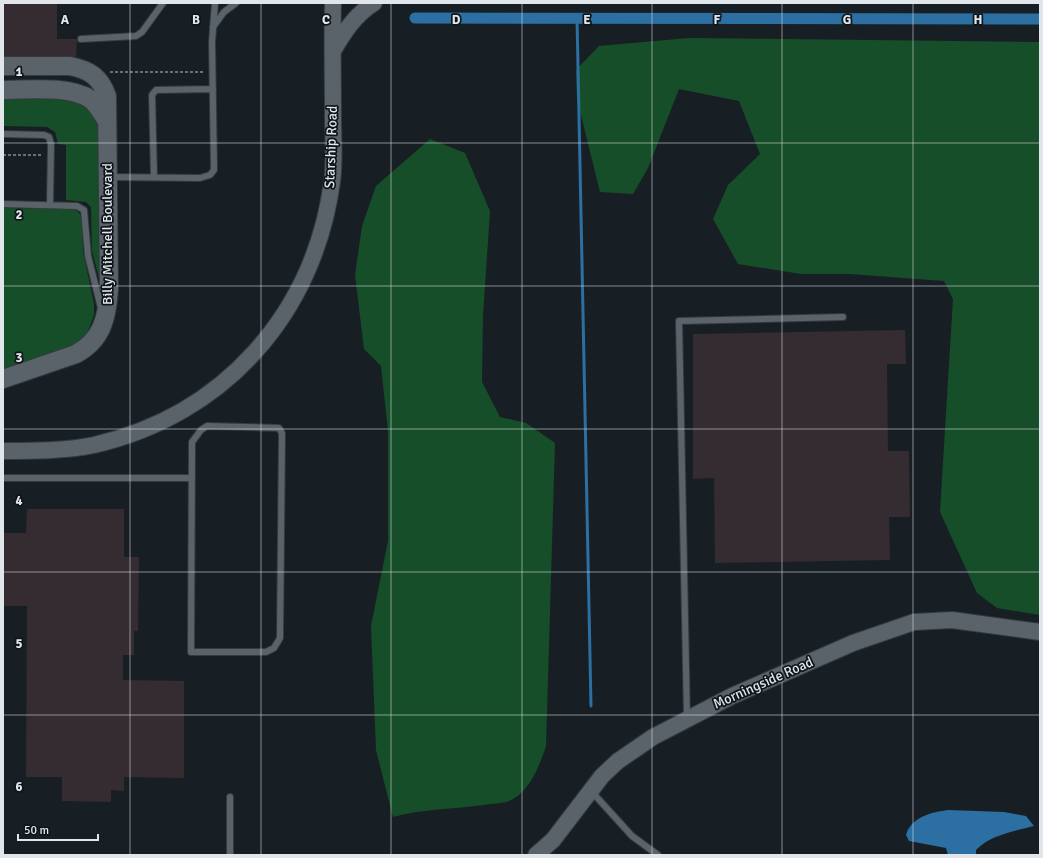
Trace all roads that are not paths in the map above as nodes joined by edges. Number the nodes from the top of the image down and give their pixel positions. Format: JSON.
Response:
{"nodes":[{"id":1,"x":163,"y":3,"type":"edge"},
{"id":2,"x":215,"y":3,"type":"edge"},
{"id":3,"x":236,"y":3,"type":"edge"},
{"id":4,"x":333,"y":3,"type":"edge"},
{"id":5,"x":374,"y":3,"type":"edge"},
{"id":6,"x":213,"y":27,"type":"junction"},
{"id":7,"x":81,"y":39,"type":"dead end"},
{"id":8,"x":332,"y":52,"type":"junction"},
{"id":9,"x":3,"y":66,"type":"edge"},
{"id":10,"x":213,"y":89,"type":"junction"},
{"id":11,"x":3,"y":90,"type":"edge"},
{"id":12,"x":107,"y":122,"type":"junction"},
{"id":13,"x":3,"y":134,"type":"edge"},
{"id":14,"x":108,"y":177,"type":"junction"},
{"id":15,"x":154,"y":177,"type":"junction"},
{"id":16,"x":3,"y":204,"type":"edge"},
{"id":17,"x":50,"y":204,"type":"junction"},
{"id":18,"x":843,"y":317,"type":"dead end"},
{"id":19,"x":104,"y":323,"type":"junction"},
{"id":20,"x":3,"y":379,"type":"edge"},
{"id":21,"x":3,"y":451,"type":"edge"},
{"id":22,"x":3,"y":478,"type":"edge"},
{"id":23,"x":192,"y":478,"type":"junction"},
{"id":24,"x":1040,"y":632,"type":"edge"},
{"id":25,"x":687,"y":719,"type":"junction"},
{"id":26,"x":591,"y":791,"type":"junction"},
{"id":27,"x":230,"y":797,"type":"dead end"},
{"id":28,"x":230,"y":855,"type":"edge"},
{"id":29,"x":536,"y":855,"type":"edge"},
{"id":30,"x":658,"y":855,"type":"edge"}],
"edges":[{"from":1,"to":7,"type":"lane"},
{"from":2,"to":6,"type":"lane"},
{"from":3,"to":6,"type":"lane"},
{"from":4,"to":8,"type":"street","name":"Starship Road"},
{"from":5,"to":8,"type":"street"},
{"from":6,"to":10,"type":"lane"},
{"from":8,"to":21,"type":"street","name":"Starship Road"},
{"from":9,"to":12,"type":"main road","name":"Billy Mitchell Boulevard"},
{"from":10,"to":15,"type":"lane"},
{"from":10,"to":15,"type":"lane"},
{"from":11,"to":12,"type":"main road"},
{"from":12,"to":14,"type":"main road","name":"Billy Mitchell Boulevard"},
{"from":13,"to":17,"type":"lane"},
{"from":14,"to":15,"type":"lane"},
{"from":14,"to":19,"type":"main road","name":"Billy Mitchell Boulevard"},
{"from":16,"to":17,"type":"lane"},
{"from":17,"to":19,"type":"lane"},
{"from":18,"to":25,"type":"lane"},
{"from":19,"to":20,"type":"main road","name":"Billy Mitchell Boulevard"},
{"from":22,"to":23,"type":"lane"},
{"from":23,"to":23,"type":"lane"},
{"from":24,"to":25,"type":"street","name":"Morningside Road"},
{"from":25,"to":26,"type":"street","name":"Morningside Road"},
{"from":26,"to":29,"type":"street","name":"Morningside Road"},
{"from":26,"to":30,"type":"lane"},
{"from":27,"to":28,"type":"lane"}]}
